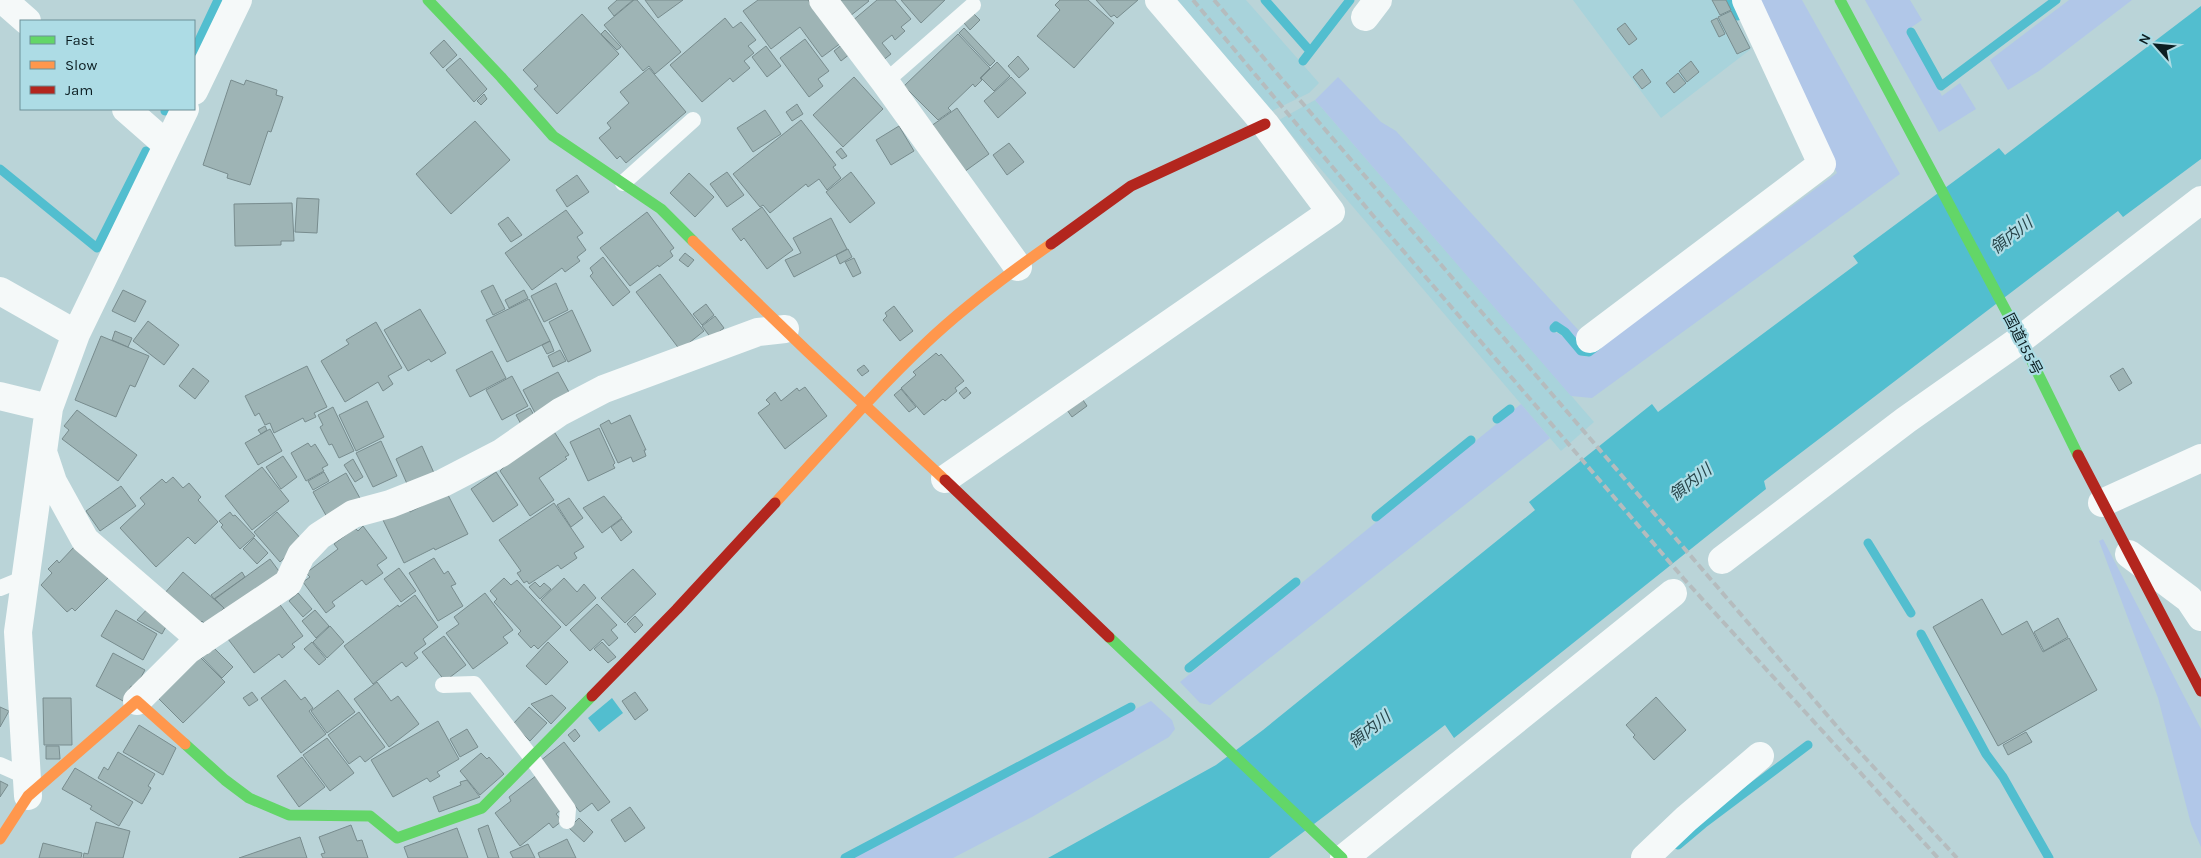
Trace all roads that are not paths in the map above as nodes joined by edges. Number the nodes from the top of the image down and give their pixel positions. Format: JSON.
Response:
{"nodes":[{"id":1,"x":3,"y":0,"type":"edge"},
{"id":2,"x":238,"y":0,"type":"edge"},
{"id":3,"x":428,"y":0,"type":"edge"},
{"id":4,"x":823,"y":0,"type":"edge"},
{"id":5,"x":1160,"y":0,"type":"edge"},
{"id":6,"x":1746,"y":0,"type":"edge"},
{"id":7,"x":1840,"y":0,"type":"edge"},
{"id":8,"x":973,"y":5,"type":"dead end"},
{"id":9,"x":26,"y":20,"type":"edge"},
{"id":10,"x":885,"y":82,"type":"junction"},
{"id":11,"x":195,"y":89,"type":"edge"},
{"id":12,"x":127,"y":110,"type":"edge"},
{"id":13,"x":184,"y":110,"type":"edge"},
{"id":14,"x":693,"y":120,"type":"dead end"},
{"id":15,"x":1265,"y":124,"type":"junction"},
{"id":16,"x":167,"y":145,"type":"junction"},
{"id":17,"x":622,"y":183,"type":"junction"},
{"id":18,"x":2201,"y":200,"type":"edge"},
{"id":19,"x":1018,"y":267,"type":"junction"},
{"id":20,"x":0,"y":291,"type":"edge"},
{"id":21,"x":785,"y":330,"type":"junction"},
{"id":22,"x":76,"y":334,"type":"junction"},
{"id":23,"x":2019,"y":335,"type":"junction"},
{"id":24,"x":1590,"y":340,"type":"dead end"},
{"id":25,"x":0,"y":396,"type":"edge"},
{"id":26,"x":868,"y":405,"type":"junction"},
{"id":27,"x":49,"y":408,"type":"junction"},
{"id":28,"x":42,"y":451,"type":"junction"},
{"id":29,"x":2201,"y":458,"type":"edge"},
{"id":30,"x":945,"y":479,"type":"junction"},
{"id":31,"x":2102,"y":503,"type":"junction"},
{"id":32,"x":2130,"y":554,"type":"junction"},
{"id":33,"x":1722,"y":560,"type":"dead end"},
{"id":34,"x":25,"y":578,"type":"junction"},
{"id":35,"x":0,"y":588,"type":"edge"},
{"id":36,"x":1673,"y":593,"type":"dead end"},
{"id":37,"x":2201,"y":617,"type":"edge"},
{"id":38,"x":202,"y":641,"type":"junction"},
{"id":39,"x":443,"y":685,"type":"dead end"},
{"id":40,"x":2201,"y":691,"type":"edge"},
{"id":41,"x":138,"y":701,"type":"junction"},
{"id":42,"x":1760,"y":756,"type":"dead end"},
{"id":43,"x":531,"y":757,"type":"junction"},
{"id":44,"x":0,"y":765,"type":"edge"},
{"id":45,"x":28,"y":786,"type":"junction"},
{"id":46,"x":567,"y":821,"type":"dead end"},
{"id":47,"x":0,"y":839,"type":"edge"},
{"id":48,"x":1343,"y":858,"type":"edge"},
{"id":49,"x":1645,"y":858,"type":"edge"}],
"edges":[{"from":1,"to":9,"type":"street"},
{"from":2,"to":11,"type":"street"},
{"from":3,"to":17,"type":"main road"},
{"from":4,"to":10,"type":"street"},
{"from":5,"to":15,"type":"street"},
{"from":6,"to":24,"type":"street"},
{"from":7,"to":23,"type":"main road","name":"国道155号"},
{"from":8,"to":10,"type":"lane"},
{"from":10,"to":19,"type":"street"},
{"from":12,"to":16,"type":"street"},
{"from":13,"to":16,"type":"street"},
{"from":14,"to":17,"type":"lane"},
{"from":15,"to":19,"type":"main road"},
{"from":15,"to":30,"type":"street"},
{"from":16,"to":22,"type":"street"},
{"from":17,"to":21,"type":"main road"},
{"from":18,"to":23,"type":"street"},
{"from":19,"to":26,"type":"main road"},
{"from":20,"to":22,"type":"street"},
{"from":21,"to":26,"type":"main road"},
{"from":21,"to":38,"type":"street"},
{"from":22,"to":27,"type":"street"},
{"from":23,"to":31,"type":"main road","name":"国道155号"},
{"from":23,"to":33,"type":"street"},
{"from":25,"to":27,"type":"street"},
{"from":26,"to":30,"type":"main road"},
{"from":26,"to":43,"type":"main road"},
{"from":27,"to":28,"type":"street"},
{"from":28,"to":34,"type":"street"},
{"from":28,"to":38,"type":"street"},
{"from":29,"to":31,"type":"street"},
{"from":30,"to":48,"type":"main road"},
{"from":31,"to":32,"type":"main road","name":"国道155号"},
{"from":32,"to":37,"type":"street"},
{"from":32,"to":40,"type":"main road","name":"国道155号"},
{"from":34,"to":35,"type":"lane"},
{"from":34,"to":45,"type":"street"},
{"from":36,"to":48,"type":"street"},
{"from":38,"to":41,"type":"street"},
{"from":39,"to":43,"type":"lane"},
{"from":41,"to":43,"type":"main road"},
{"from":41,"to":45,"type":"main road"},
{"from":42,"to":49,"type":"street"},
{"from":43,"to":46,"type":"lane"},
{"from":44,"to":45,"type":"lane"},
{"from":45,"to":47,"type":"main road"}]}
